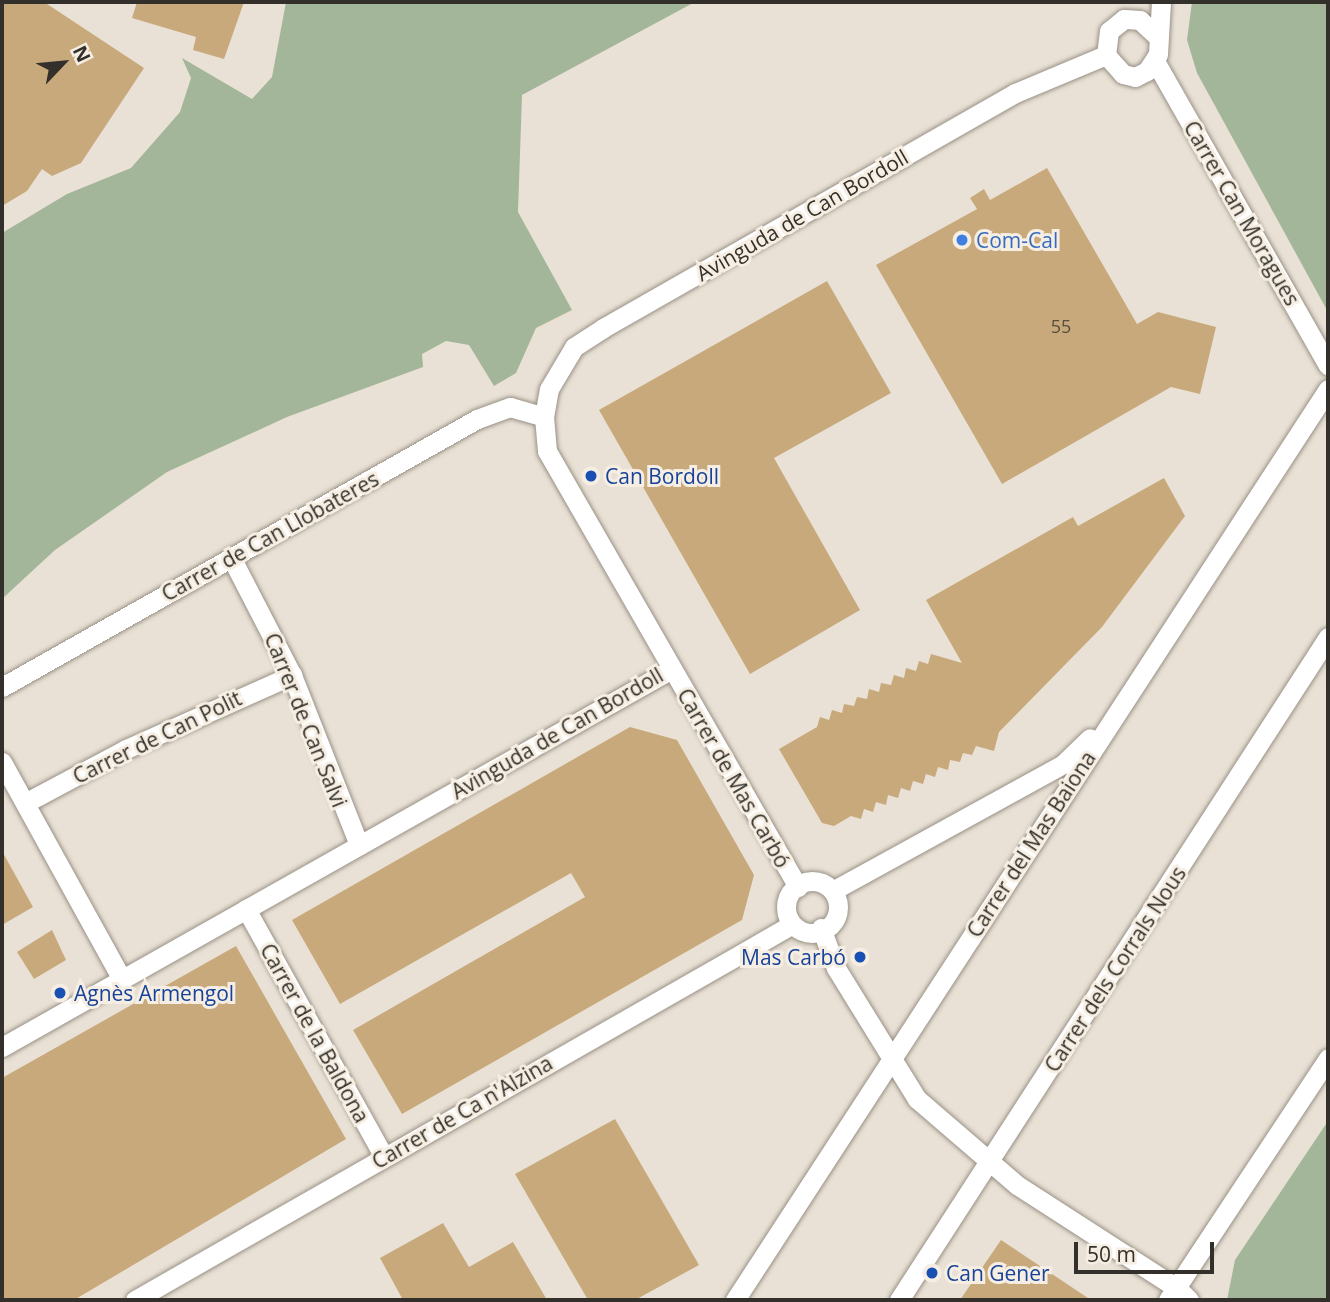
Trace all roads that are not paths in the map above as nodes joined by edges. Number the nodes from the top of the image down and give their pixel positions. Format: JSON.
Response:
{"nodes":[{"id":1,"x":1161,"y":2,"type":"edge"},
{"id":2,"x":1140,"y":10,"type":"edge"},
{"id":3,"x":1158,"y":37,"type":"junction"},
{"id":4,"x":1106,"y":55,"type":"junction"},
{"id":5,"x":1155,"y":61,"type":"junction"},
{"id":6,"x":1328,"y":365,"type":"edge"},
{"id":7,"x":1328,"y":389,"type":"edge"},
{"id":8,"x":544,"y":417,"type":"junction"},
{"id":9,"x":231,"y":557,"type":"junction"},
{"id":10,"x":1328,"y":638,"type":"edge"},
{"id":11,"x":670,"y":670,"type":"junction"},
{"id":12,"x":292,"y":675,"type":"junction"},
{"id":13,"x":2,"y":687,"type":"edge"},
{"id":14,"x":1113,"y":716,"type":"junction"},
{"id":15,"x":2,"y":762,"type":"edge"},
{"id":16,"x":24,"y":803,"type":"junction"},
{"id":17,"x":359,"y":845,"type":"junction"},
{"id":18,"x":798,"y":887,"type":"junction"},
{"id":19,"x":834,"y":890,"type":"junction"},
{"id":20,"x":246,"y":909,"type":"junction"},
{"id":21,"x":791,"y":925,"type":"junction"},
{"id":22,"x":821,"y":928,"type":"junction"},
{"id":23,"x":122,"y":979,"type":"junction"},
{"id":24,"x":2,"y":1047,"type":"edge"},
{"id":25,"x":1328,"y":1058,"type":"edge"},
{"id":26,"x":892,"y":1061,"type":"junction"},
{"id":27,"x":384,"y":1157,"type":"junction"},
{"id":28,"x":989,"y":1163,"type":"junction"},
{"id":29,"x":1178,"y":1296,"type":"edge"},
{"id":30,"x":135,"y":1300,"type":"edge"},
{"id":31,"x":735,"y":1300,"type":"edge"},
{"id":32,"x":899,"y":1300,"type":"edge"}],
"edges":[{"from":1,"to":3,"type":"street"},
{"from":2,"to":3,"type":"street"},
{"from":2,"to":4,"type":"street"},
{"from":3,"to":5,"type":"street"},
{"from":4,"to":5,"type":"street"},
{"from":4,"to":8,"type":"street","name":"Avinguda de Can Bordoll"},
{"from":5,"to":6,"type":"street","name":"Carrer Can Moragues"},
{"from":7,"to":14,"type":"street","name":"Carrer del Mas Baiona"},
{"from":8,"to":9,"type":"street","name":"Carrer de Can Llobateres"},
{"from":8,"to":11,"type":"street","name":"Avinguda de Can Bordoll"},
{"from":9,"to":12,"type":"street","name":"Carrer de Can Salvi"},
{"from":9,"to":13,"type":"street","name":"Carrer de Can Llobateres"},
{"from":10,"to":28,"type":"street","name":"Carrer dels Corrals Nous"},
{"from":11,"to":17,"type":"street","name":"Avinguda de Can Bordoll"},
{"from":11,"to":18,"type":"street","name":"Carrer de Mas Carbó"},
{"from":12,"to":16,"type":"street","name":"Carrer de Can Polit"},
{"from":12,"to":17,"type":"street","name":"Carrer de Can Salvi"},
{"from":14,"to":19,"type":"street"},
{"from":14,"to":26,"type":"street","name":"Carrer del Mas Baiona"},
{"from":15,"to":16,"type":"street"},
{"from":16,"to":23,"type":"street"},
{"from":17,"to":20,"type":"street","name":"Avinguda de Can Bordoll"},
{"from":18,"to":19,"type":"street"},
{"from":18,"to":21,"type":"street"},
{"from":19,"to":22,"type":"street"},
{"from":20,"to":23,"type":"street","name":"Avinguda de Can Bordoll"},
{"from":20,"to":27,"type":"street","name":"Carrer de la Baldona"},
{"from":21,"to":22,"type":"street"},
{"from":21,"to":27,"type":"street","name":"Carrer de Ca n'Alzina"},
{"from":22,"to":26,"type":"street"},
{"from":23,"to":24,"type":"street","name":"Avinguda de Can Bordoll"},
{"from":25,"to":29,"type":"street"},
{"from":26,"to":28,"type":"street"},
{"from":26,"to":31,"type":"street","name":"Carrer del Mas Baiona"},
{"from":27,"to":30,"type":"street","name":"Carrer de Ca n'Alzina"},
{"from":28,"to":29,"type":"street"},
{"from":28,"to":32,"type":"street","name":"Carrer dels Corrals Nous"}]}
